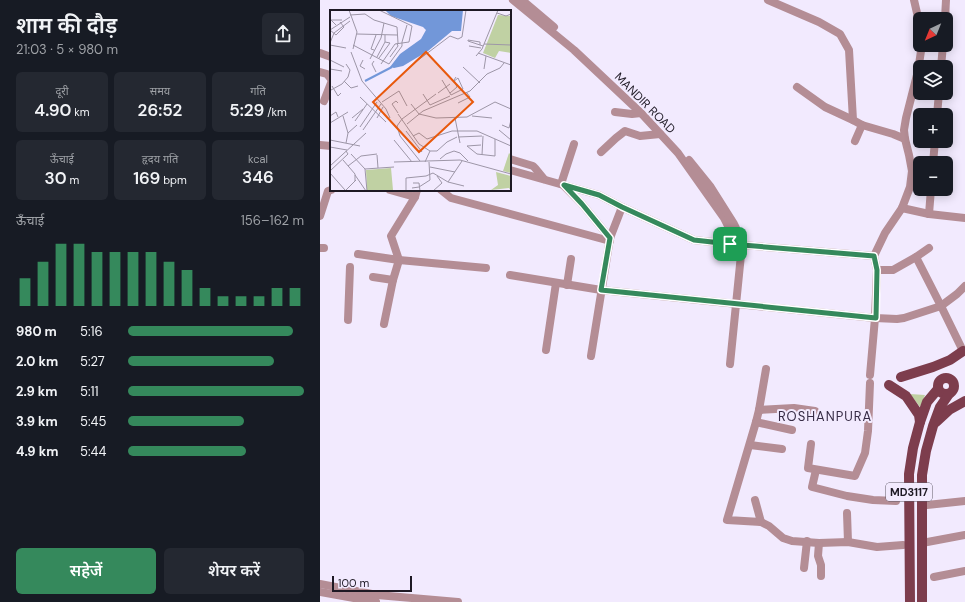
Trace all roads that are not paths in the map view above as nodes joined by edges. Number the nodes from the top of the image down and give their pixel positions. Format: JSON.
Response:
{"nodes":[{"id":1,"x":513,"y":0,"type":"edge"},
{"id":2,"x":522,"y":0,"type":"edge"},
{"id":3,"x":768,"y":0,"type":"edge"},
{"id":4,"x":914,"y":0,"type":"edge"},
{"id":5,"x":946,"y":0,"type":"edge"},
{"id":6,"x":533,"y":3,"type":"edge"},
{"id":7,"x":917,"y":12,"type":"edge"},
{"id":8,"x":945,"y":12,"type":"edge"},
{"id":9,"x":921,"y":52,"type":"edge"},
{"id":10,"x":320,"y":53,"type":"edge"},
{"id":11,"x":330,"y":56,"type":"edge"},
{"id":12,"x":320,"y":72,"type":"edge"},
{"id":13,"x":330,"y":78,"type":"edge"},
{"id":14,"x":330,"y":86,"type":"edge"},
{"id":15,"x":797,"y":87,"type":"dead end"},
{"id":16,"x":325,"y":101,"type":"edge"},
{"id":17,"x":615,"y":112,"type":"dead end"},
{"id":18,"x":641,"y":113,"type":"junction"},
{"id":19,"x":906,"y":118,"type":"junction"},
{"id":20,"x":853,"y":120,"type":"junction"},
{"id":21,"x":862,"y":125,"type":"junction"},
{"id":22,"x":660,"y":134,"type":"junction"},
{"id":23,"x":893,"y":134,"type":"junction"},
{"id":24,"x":905,"y":139,"type":"junction"},
{"id":25,"x":855,"y":141,"type":"dead end"},
{"id":26,"x":574,"y":144,"type":"dead end"},
{"id":27,"x":320,"y":145,"type":"edge"},
{"id":28,"x":330,"y":146,"type":"edge"},
{"id":29,"x":601,"y":152,"type":"dead end"},
{"id":30,"x":511,"y":159,"type":"edge"},
{"id":31,"x":511,"y":170,"type":"edge"},
{"id":32,"x":544,"y":179,"type":"junction"},
{"id":33,"x":562,"y":184,"type":"junction"},
{"id":34,"x":330,"y":190,"type":"edge"},
{"id":35,"x":399,"y":191,"type":"edge"},
{"id":36,"x":442,"y":191,"type":"edge"},
{"id":37,"x":416,"y":193,"type":"edge"},
{"id":38,"x":930,"y":196,"type":"edge"},
{"id":39,"x":622,"y":207,"type":"junction"},
{"id":40,"x":902,"y":208,"type":"junction"},
{"id":41,"x":929,"y":214,"type":"junction"},
{"id":42,"x":320,"y":216,"type":"edge"},
{"id":43,"x":965,"y":218,"type":"edge"},
{"id":44,"x":610,"y":239,"type":"junction"},
{"id":45,"x":737,"y":245,"type":"junction"},
{"id":46,"x":929,"y":248,"type":"dead end"},
{"id":47,"x":358,"y":254,"type":"dead end"},
{"id":48,"x":874,"y":256,"type":"junction"},
{"id":49,"x":916,"y":257,"type":"junction"},
{"id":50,"x":571,"y":259,"type":"dead end"},
{"id":51,"x":399,"y":260,"type":"junction"},
{"id":52,"x":350,"y":267,"type":"dead end"},
{"id":53,"x":486,"y":268,"type":"dead end"},
{"id":54,"x":877,"y":270,"type":"junction"},
{"id":55,"x":510,"y":275,"type":"dead end"},
{"id":56,"x":373,"y":277,"type":"dead end"},
{"id":57,"x":393,"y":280,"type":"junction"},
{"id":58,"x":556,"y":283,"type":"junction"},
{"id":59,"x":567,"y":285,"type":"junction"},
{"id":60,"x":965,"y":286,"type":"edge"},
{"id":61,"x":601,"y":290,"type":"junction"},
{"id":62,"x":736,"y":304,"type":"junction"},
{"id":63,"x":941,"y":306,"type":"junction"},
{"id":64,"x":876,"y":318,"type":"junction"},
{"id":65,"x":348,"y":320,"type":"dead end"},
{"id":66,"x":384,"y":324,"type":"dead end"},
{"id":67,"x":546,"y":350,"type":"dead end"},
{"id":68,"x":962,"y":351,"type":"joint"},
{"id":69,"x":591,"y":356,"type":"dead end"},
{"id":70,"x":730,"y":364,"type":"dead end"},
{"id":71,"x":766,"y":369,"type":"dead end"},
{"id":72,"x":901,"y":377,"type":"dead end"},
{"id":73,"x":889,"y":385,"type":"dead end"},
{"id":74,"x":938,"y":389,"type":"junction"},
{"id":75,"x":949,"y":394,"type":"junction"},
{"id":76,"x":965,"y":400,"type":"edge"},
{"id":77,"x":759,"y":410,"type":"junction"},
{"id":78,"x":815,"y":411,"type":"dead end"},
{"id":79,"x":756,"y":422,"type":"junction"},
{"id":80,"x":920,"y":422,"type":"junction"},
{"id":81,"x":933,"y":426,"type":"junction"},
{"id":82,"x":792,"y":430,"type":"dead end"},
{"id":83,"x":811,"y":444,"type":"dead end"},
{"id":84,"x":750,"y":445,"type":"junction"},
{"id":85,"x":782,"y":449,"type":"dead end"},
{"id":86,"x":816,"y":470,"type":"junction"},
{"id":87,"x":755,"y":500,"type":"dead end"},
{"id":88,"x":896,"y":500,"type":"dead end"},
{"id":89,"x":965,"y":501,"type":"edge"},
{"id":90,"x":927,"y":505,"type":"dead end"},
{"id":91,"x":847,"y":513,"type":"dead end"},
{"id":92,"x":761,"y":522,"type":"junction"},
{"id":93,"x":965,"y":535,"type":"edge"},
{"id":94,"x":807,"y":541,"type":"junction"},
{"id":95,"x":848,"y":542,"type":"junction"},
{"id":96,"x":819,"y":543,"type":"junction"},
{"id":97,"x":922,"y":543,"type":"junction"},
{"id":98,"x":903,"y":545,"type":"dead end"},
{"id":99,"x":804,"y":568,"type":"dead end"},
{"id":100,"x":965,"y":571,"type":"edge"},
{"id":101,"x":821,"y":576,"type":"dead end"},
{"id":102,"x":934,"y":577,"type":"dead end"},
{"id":103,"x":320,"y":584,"type":"edge"},
{"id":104,"x":320,"y":592,"type":"edge"},
{"id":105,"x":376,"y":602,"type":"edge"},
{"id":106,"x":458,"y":602,"type":"edge"},
{"id":107,"x":910,"y":602,"type":"edge"},
{"id":108,"x":922,"y":602,"type":"edge"}],
"edges":[{"from":1,"to":18,"type":"street","name":"MANDIR ROAD"},
{"from":2,"to":6,"type":"street","name":"MANDIR ROAD"},
{"from":3,"to":20,"type":"street"},
{"from":4,"to":7,"type":"street"},
{"from":5,"to":8,"type":"street"},
{"from":6,"to":45,"type":"street","name":"MANDIR ROAD"},
{"from":9,"to":19,"type":"street"},
{"from":10,"to":11,"type":"street"},
{"from":12,"to":13,"type":"street"},
{"from":14,"to":16,"type":"street"},
{"from":15,"to":20,"type":"street"},
{"from":17,"to":18,"type":"street"},
{"from":18,"to":22,"type":"street","name":"MANDIR ROAD"},
{"from":19,"to":23,"type":"street"},
{"from":19,"to":24,"type":"street"},
{"from":20,"to":21,"type":"street"},
{"from":21,"to":23,"type":"street"},
{"from":21,"to":25,"type":"street"},
{"from":22,"to":29,"type":"street"},
{"from":22,"to":45,"type":"street","name":"MANDIR ROAD"},
{"from":23,"to":24,"type":"street"},
{"from":24,"to":40,"type":"street"},
{"from":26,"to":33,"type":"street"},
{"from":27,"to":28,"type":"street"},
{"from":30,"to":32,"type":"street"},
{"from":31,"to":32,"type":"street"},
{"from":32,"to":33,"type":"street"},
{"from":33,"to":39,"type":"street"},
{"from":33,"to":44,"type":"street"},
{"from":34,"to":42,"type":"street"},
{"from":35,"to":37,"type":"street"},
{"from":36,"to":44,"type":"street"},
{"from":37,"to":51,"type":"street"},
{"from":38,"to":41,"type":"street"},
{"from":39,"to":44,"type":"street"},
{"from":39,"to":45,"type":"street"},
{"from":40,"to":41,"type":"street"},
{"from":40,"to":48,"type":"street"},
{"from":41,"to":43,"type":"street"},
{"from":44,"to":61,"type":"street"},
{"from":45,"to":48,"type":"street"},
{"from":45,"to":62,"type":"street"},
{"from":46,"to":49,"type":"street"},
{"from":47,"to":51,"type":"street"},
{"from":48,"to":54,"type":"street"},
{"from":49,"to":54,"type":"street"},
{"from":49,"to":63,"type":"street"},
{"from":50,"to":59,"type":"street"},
{"from":51,"to":53,"type":"street"},
{"from":51,"to":57,"type":"street"},
{"from":52,"to":65,"type":"street"},
{"from":54,"to":64,"type":"street"},
{"from":55,"to":58,"type":"street"},
{"from":56,"to":57,"type":"street"},
{"from":57,"to":66,"type":"street"},
{"from":58,"to":59,"type":"street"},
{"from":58,"to":67,"type":"street"},
{"from":59,"to":61,"type":"street"},
{"from":60,"to":63,"type":"street"},
{"from":61,"to":62,"type":"street"},
{"from":61,"to":69,"type":"street"},
{"from":62,"to":64,"type":"street"},
{"from":62,"to":70,"type":"street"},
{"from":63,"to":64,"type":"street"},
{"from":63,"to":68,"type":"street"},
{"from":64,"to":86,"type":"street"},
{"from":68,"to":72,"type":"main road"},
{"from":71,"to":77,"type":"street"},
{"from":73,"to":80,"type":"main road"},
{"from":74,"to":75,"type":"main road"},
{"from":74,"to":75,"type":"main road","number":"MD3117"},
{"from":74,"to":80,"type":"main road","number":"MD3117"},
{"from":75,"to":81,"type":"main road","number":"MD3117"},
{"from":76,"to":81,"type":"main road"},
{"from":77,"to":78,"type":"street"},
{"from":77,"to":79,"type":"street"},
{"from":79,"to":82,"type":"street"},
{"from":79,"to":84,"type":"street"},
{"from":80,"to":107,"type":"main road","number":"MD3117"},
{"from":81,"to":97,"type":"main road","number":"MD3117"},
{"from":83,"to":86,"type":"street"},
{"from":84,"to":85,"type":"street"},
{"from":84,"to":92,"type":"street"},
{"from":86,"to":88,"type":"street"},
{"from":87,"to":92,"type":"street"},
{"from":89,"to":90,"type":"street"},
{"from":91,"to":95,"type":"street"},
{"from":92,"to":94,"type":"street"},
{"from":93,"to":97,"type":"street"},
{"from":94,"to":96,"type":"street"},
{"from":94,"to":99,"type":"street"},
{"from":95,"to":96,"type":"street"},
{"from":95,"to":98,"type":"street"},
{"from":96,"to":101,"type":"street"},
{"from":97,"to":108,"type":"main road","number":"MD3117"},
{"from":100,"to":102,"type":"street"},
{"from":103,"to":106,"type":"street"},
{"from":104,"to":105,"type":"street"}]}
